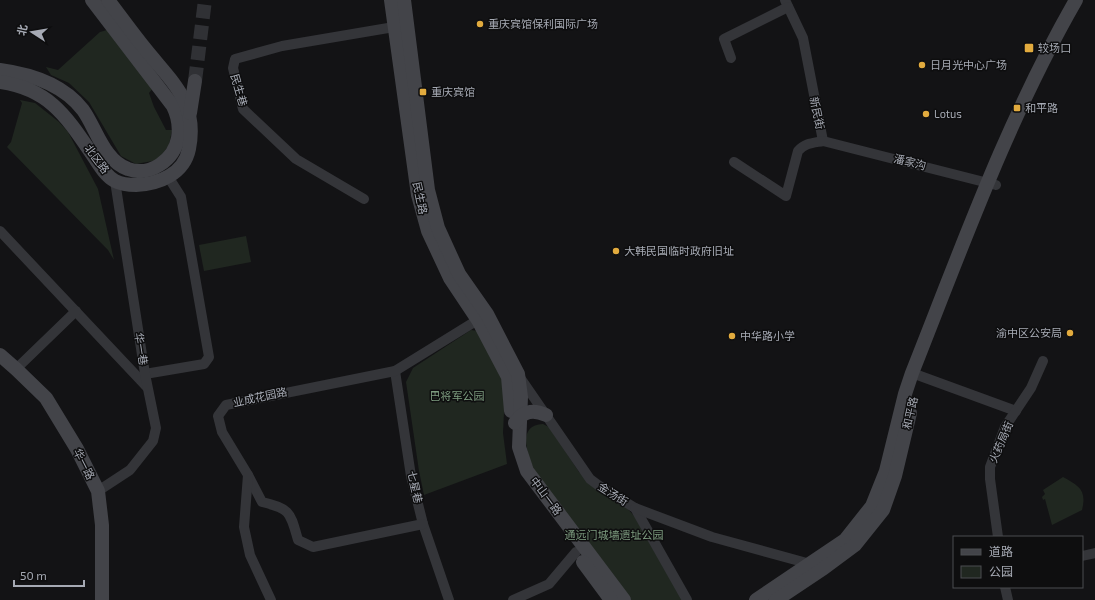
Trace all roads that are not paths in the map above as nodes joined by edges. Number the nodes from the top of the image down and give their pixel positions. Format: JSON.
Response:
{"nodes":[{"id":1,"x":92,"y":0,"type":"edge"},
{"id":2,"x":108,"y":0,"type":"edge"},
{"id":3,"x":391,"y":0,"type":"edge"},
{"id":4,"x":404,"y":0,"type":"edge"},
{"id":5,"x":1076,"y":0,"type":"edge"},
{"id":6,"x":1085,"y":0,"type":"edge"},
{"id":7,"x":787,"y":3,"type":"edge"},
{"id":8,"x":394,"y":27,"type":"junction"},
{"id":9,"x":731,"y":58,"type":"dead end"},
{"id":10,"x":0,"y":70,"type":"edge"},
{"id":11,"x":195,"y":81,"type":"tunnel mouth"},
{"id":12,"x":0,"y":82,"type":"edge"},
{"id":13,"x":183,"y":96,"type":"junction"},
{"id":14,"x":173,"y":106,"type":"junction"},
{"id":15,"x":190,"y":115,"type":"junction"},
{"id":16,"x":823,"y":141,"type":"junction"},
{"id":17,"x":734,"y":162,"type":"dead end"},
{"id":18,"x":169,"y":178,"type":"junction"},
{"id":19,"x":115,"y":181,"type":"junction"},
{"id":20,"x":992,"y":183,"type":"junction"},
{"id":21,"x":364,"y":199,"type":"dead end"},
{"id":22,"x":0,"y":231,"type":"edge"},
{"id":23,"x":76,"y":311,"type":"junction"},
{"id":24,"x":482,"y":317,"type":"junction"},
{"id":25,"x":0,"y":355,"type":"edge"},
{"id":26,"x":1043,"y":361,"type":"dead end"},
{"id":27,"x":16,"y":369,"type":"junction"},
{"id":28,"x":395,"y":371,"type":"junction"},
{"id":29,"x":145,"y":374,"type":"junction"},
{"id":30,"x":916,"y":374,"type":"junction"},
{"id":31,"x":513,"y":375,"type":"junction"},
{"id":32,"x":147,"y":387,"type":"junction"},
{"id":33,"x":1016,"y":411,"type":"junction"},
{"id":34,"x":520,"y":416,"type":"junction"},
{"id":35,"x":549,"y":419,"type":"junction"},
{"id":36,"x":515,"y":433,"type":"junction"},
{"id":37,"x":248,"y":475,"type":"junction"},
{"id":38,"x":98,"y":491,"type":"junction"},
{"id":39,"x":635,"y":508,"type":"junction"},
{"id":40,"x":423,"y":524,"type":"junction"},
{"id":41,"x":998,"y":536,"type":"edge"},
{"id":42,"x":576,"y":552,"type":"junction"},
{"id":43,"x":1095,"y":553,"type":"edge"},
{"id":44,"x":1083,"y":556,"type":"edge"},
{"id":45,"x":810,"y":564,"type":"junction"},
{"id":46,"x":824,"y":568,"type":"junction"},
{"id":47,"x":1005,"y":588,"type":"edge"},
{"id":48,"x":102,"y":600,"type":"edge"},
{"id":49,"x":271,"y":600,"type":"edge"},
{"id":50,"x":449,"y":600,"type":"edge"},
{"id":51,"x":513,"y":600,"type":"edge"},
{"id":52,"x":611,"y":600,"type":"edge"},
{"id":53,"x":624,"y":600,"type":"edge"},
{"id":54,"x":687,"y":600,"type":"edge"},
{"id":55,"x":756,"y":600,"type":"edge"},
{"id":56,"x":776,"y":600,"type":"edge"},
{"id":57,"x":1008,"y":600,"type":"edge"}],
"edges":[{"from":1,"to":14,"type":"main road","name":"北区路"},
{"from":2,"to":13,"type":"main road"},
{"from":3,"to":8,"type":"main road","name":"民生路"},
{"from":4,"to":24,"type":"main road","name":"民生路"},
{"from":5,"to":20,"type":"main road","name":"和平路"},
{"from":6,"to":20,"type":"main road","name":"和平路"},
{"from":7,"to":9,"type":"street"},
{"from":7,"to":16,"type":"street","name":"新民街"},
{"from":8,"to":21,"type":"street","name":"民生巷"},
{"from":8,"to":24,"type":"main road","name":"民生路"},
{"from":10,"to":14,"type":"main road","name":"北区路"},
{"from":11,"to":15,"type":"main road"},
{"from":12,"to":19,"type":"main road","name":"北区路"},
{"from":13,"to":14,"type":"main road"},
{"from":13,"to":15,"type":"main road"},
{"from":15,"to":18,"type":"main road"},
{"from":16,"to":17,"type":"street","name":"新民街"},
{"from":16,"to":20,"type":"street","name":"潘家沟"},
{"from":18,"to":19,"type":"main road","name":"北区路"},
{"from":18,"to":29,"type":"street"},
{"from":19,"to":29,"type":"street","name":"华一巷"},
{"from":20,"to":30,"type":"main road","name":"和平路"},
{"from":22,"to":23,"type":"street"},
{"from":23,"to":27,"type":"street"},
{"from":23,"to":32,"type":"street"},
{"from":24,"to":28,"type":"street","name":"业成花园路"},
{"from":24,"to":31,"type":"main road","name":"民生路"},
{"from":25,"to":27,"type":"main road","name":"华一路"},
{"from":26,"to":33,"type":"street"},
{"from":27,"to":38,"type":"main road","name":"华一路"},
{"from":28,"to":37,"type":"street","name":"业成花园路"},
{"from":28,"to":40,"type":"street","name":"七星巷"},
{"from":29,"to":32,"type":"street","name":"华一巷"},
{"from":30,"to":33,"type":"street","name":"火药局街"},
{"from":30,"to":45,"type":"main road","name":"和平路"},
{"from":30,"to":46,"type":"main road","name":"和平路"},
{"from":31,"to":34,"type":"main road"},
{"from":31,"to":35,"type":"street","name":"金汤街"},
{"from":31,"to":36,"type":"main road","name":"中山一路"},
{"from":32,"to":38,"type":"street","name":"华一巷"},
{"from":33,"to":41,"type":"street","name":"火药局街"},
{"from":34,"to":35,"type":"main road"},
{"from":34,"to":36,"type":"main road"},
{"from":35,"to":36,"type":"main road"},
{"from":35,"to":39,"type":"street","name":"金汤街"},
{"from":36,"to":42,"type":"main road","name":"中山一路"},
{"from":36,"to":53,"type":"main road","name":"中山一路"},
{"from":37,"to":40,"type":"street"},
{"from":37,"to":49,"type":"street"},
{"from":38,"to":48,"type":"main road","name":"华一路"},
{"from":39,"to":45,"type":"street"},
{"from":39,"to":54,"type":"street","name":"金汤街"},
{"from":40,"to":50,"type":"street","name":"七星巷"},
{"from":42,"to":51,"type":"street"},
{"from":42,"to":52,"type":"main road","name":"中山一路"},
{"from":43,"to":44,"type":"street"},
{"from":45,"to":46,"type":"street"},
{"from":45,"to":55,"type":"main road","name":"和平路"},
{"from":46,"to":56,"type":"main road","name":"和平路"},
{"from":47,"to":57,"type":"street"}]}
